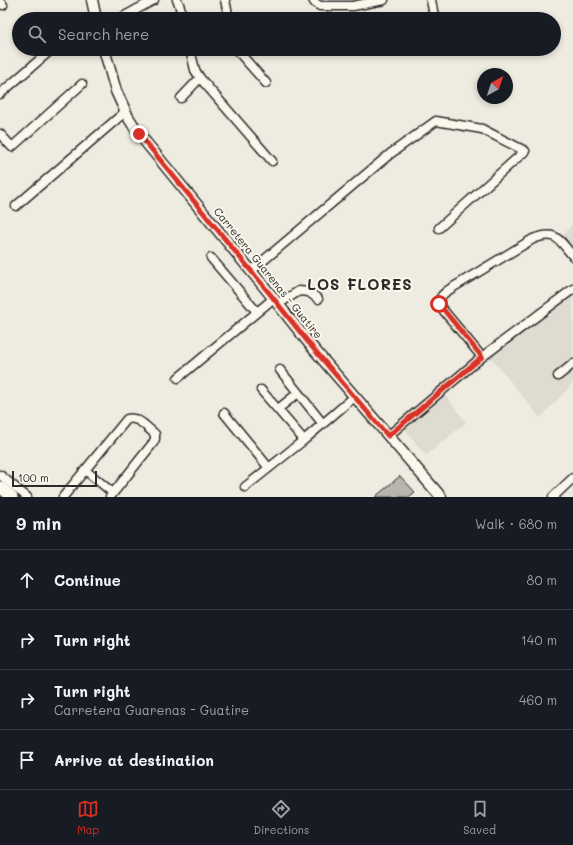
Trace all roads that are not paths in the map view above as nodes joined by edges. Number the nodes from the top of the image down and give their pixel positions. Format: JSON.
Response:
{"nodes":[{"id":1,"x":92,"y":0,"type":"edge"},
{"id":2,"x":154,"y":0,"type":"edge"},
{"id":3,"x":177,"y":0,"type":"edge"},
{"id":4,"x":225,"y":0,"type":"edge"},
{"id":5,"x":313,"y":0,"type":"edge"},
{"id":6,"x":384,"y":0,"type":"edge"},
{"id":7,"x":431,"y":0,"type":"edge"},
{"id":8,"x":95,"y":12,"type":"edge"},
{"id":9,"x":132,"y":12,"type":"edge"},
{"id":10,"x":182,"y":12,"type":"edge"},
{"id":11,"x":228,"y":12,"type":"edge"},
{"id":12,"x":433,"y":12,"type":"edge"},
{"id":13,"x":44,"y":56,"type":"edge"},
{"id":14,"x":106,"y":56,"type":"edge"},
{"id":15,"x":192,"y":56,"type":"edge"},
{"id":16,"x":242,"y":56,"type":"edge"},
{"id":17,"x":200,"y":78,"type":"junction"},
{"id":18,"x":266,"y":83,"type":"dead end"},
{"id":19,"x":82,"y":84,"type":"dead end"},
{"id":20,"x":0,"y":94,"type":"edge"},
{"id":21,"x":180,"y":98,"type":"dead end"},
{"id":22,"x":125,"y":112,"type":"junction"},
{"id":23,"x":0,"y":134,"type":"edge"},
{"id":24,"x":272,"y":161,"type":"dead end"},
{"id":25,"x":16,"y":206,"type":"dead end"},
{"id":26,"x":439,"y":228,"type":"dead end"},
{"id":27,"x":573,"y":256,"type":"edge"},
{"id":28,"x":212,"y":258,"type":"dead end"},
{"id":29,"x":251,"y":271,"type":"junction"},
{"id":30,"x":573,"y":289,"type":"edge"},
{"id":31,"x":318,"y":299,"type":"dead end"},
{"id":32,"x":276,"y":301,"type":"junction"},
{"id":33,"x":257,"y":312,"type":"junction"},
{"id":34,"x":482,"y":357,"type":"junction"},
{"id":35,"x":573,"y":364,"type":"edge"},
{"id":36,"x":280,"y":370,"type":"dead end"},
{"id":37,"x":558,"y":376,"type":"dead end"},
{"id":38,"x":178,"y":378,"type":"dead end"},
{"id":39,"x":261,"y":390,"type":"dead end"},
{"id":40,"x":298,"y":393,"type":"junction"},
{"id":41,"x":354,"y":397,"type":"junction"},
{"id":42,"x":278,"y":409,"type":"junction"},
{"id":43,"x":224,"y":413,"type":"dead end"},
{"id":44,"x":323,"y":424,"type":"junction"},
{"id":45,"x":388,"y":436,"type":"junction"},
{"id":46,"x":304,"y":440,"type":"junction"},
{"id":47,"x":269,"y":468,"type":"junction"},
{"id":48,"x":85,"y":470,"type":"junction"},
{"id":49,"x":0,"y":475,"type":"edge"},
{"id":50,"x":573,"y":478,"type":"edge"},
{"id":51,"x":0,"y":487,"type":"edge"},
{"id":52,"x":245,"y":487,"type":"dead end"},
{"id":53,"x":112,"y":495,"type":"edge"},
{"id":54,"x":12,"y":497,"type":"edge"},
{"id":55,"x":26,"y":497,"type":"edge"},
{"id":56,"x":63,"y":497,"type":"edge"},
{"id":57,"x":440,"y":497,"type":"edge"},
{"id":58,"x":553,"y":497,"type":"edge"}],
"edges":[{"from":1,"to":8,"type":"main road"},
{"from":2,"to":9,"type":"street"},
{"from":3,"to":10,"type":"street"},
{"from":4,"to":11,"type":"street"},
{"from":5,"to":6,"type":"street"},
{"from":7,"to":12,"type":"street"},
{"from":13,"to":20,"type":"street"},
{"from":14,"to":22,"type":"main road","name":"Carretera Guarenas - Guatire"},
{"from":15,"to":17,"type":"street"},
{"from":16,"to":18,"type":"street"},
{"from":17,"to":21,"type":"street"},
{"from":17,"to":24,"type":"street"},
{"from":19,"to":23,"type":"street"},
{"from":22,"to":25,"type":"street"},
{"from":22,"to":29,"type":"main road","name":"Carretera Guarenas - Guatire"},
{"from":26,"to":29,"type":"street"},
{"from":27,"to":34,"type":"street"},
{"from":28,"to":33,"type":"street"},
{"from":29,"to":32,"type":"main road","name":"Carretera Guarenas - Guatire"},
{"from":30,"to":34,"type":"street"},
{"from":31,"to":32,"type":"street"},
{"from":32,"to":33,"type":"street"},
{"from":32,"to":41,"type":"main road","name":"Carretera Guarenas - Guatire"},
{"from":33,"to":38,"type":"street"},
{"from":34,"to":45,"type":"street"},
{"from":35,"to":37,"type":"street"},
{"from":36,"to":40,"type":"street"},
{"from":39,"to":42,"type":"street"},
{"from":40,"to":42,"type":"street"},
{"from":40,"to":44,"type":"street"},
{"from":41,"to":44,"type":"street"},
{"from":41,"to":45,"type":"main road","name":"Carretera Guarenas - Guatire"},
{"from":42,"to":46,"type":"street"},
{"from":43,"to":47,"type":"street"},
{"from":44,"to":46,"type":"street"},
{"from":45,"to":57,"type":"main road","name":"Carretera Guarenas - Guatire"},
{"from":46,"to":47,"type":"street"},
{"from":47,"to":52,"type":"street"},
{"from":48,"to":53,"type":"street"},
{"from":48,"to":53,"type":"street"},
{"from":48,"to":56,"type":"street"},
{"from":49,"to":55,"type":"street"},
{"from":50,"to":58,"type":"street"},
{"from":51,"to":54,"type":"highway"}]}
